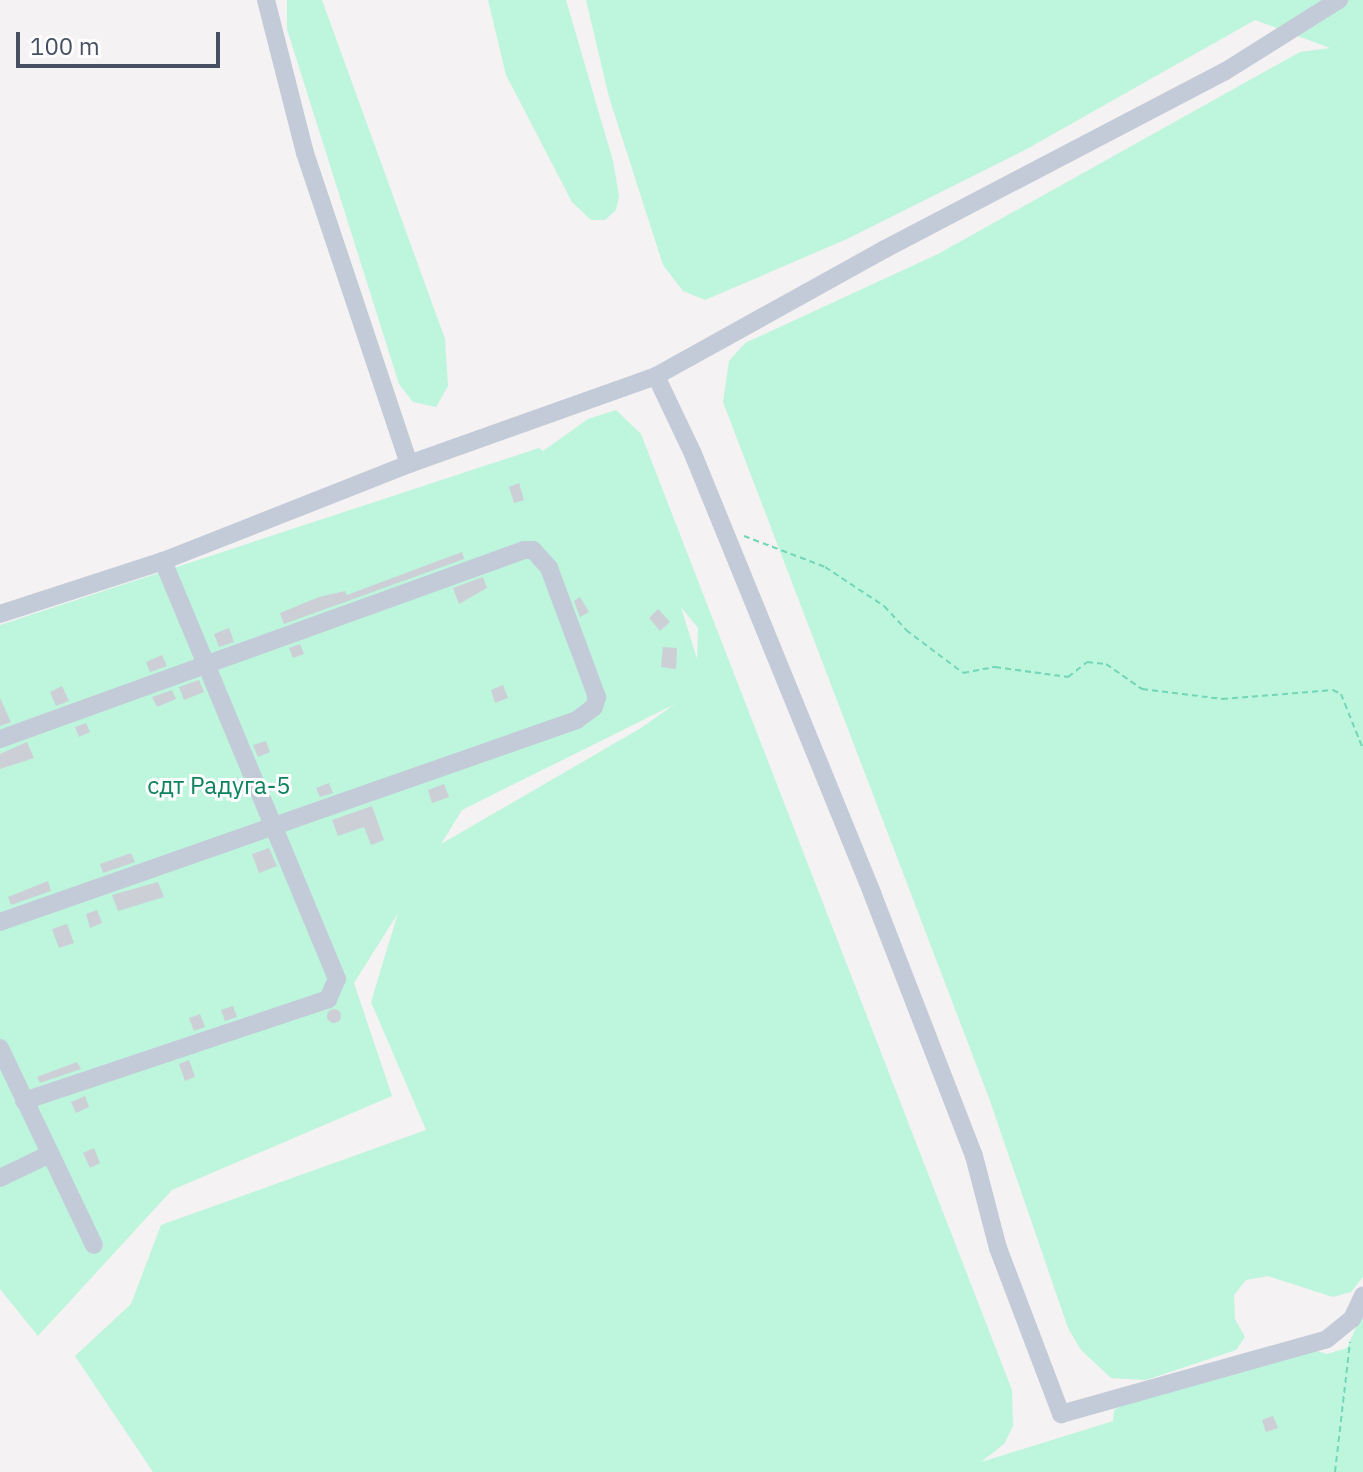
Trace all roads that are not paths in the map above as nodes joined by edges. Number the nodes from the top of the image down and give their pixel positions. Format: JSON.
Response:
{"nodes":[{"id":1,"x":266,"y":0,"type":"edge"},
{"id":2,"x":1339,"y":0,"type":"edge"},
{"id":3,"x":656,"y":376,"type":"junction"},
{"id":4,"x":409,"y":464,"type":"junction"},
{"id":5,"x":163,"y":561,"type":"junction"},
{"id":6,"x":0,"y":614,"type":"edge"},
{"id":7,"x":206,"y":664,"type":"junction"},
{"id":8,"x":0,"y":739,"type":"edge"},
{"id":9,"x":274,"y":829,"type":"junction"},
{"id":10,"x":0,"y":922,"type":"edge"},
{"id":11,"x":0,"y":1048,"type":"edge"},
{"id":12,"x":24,"y":1101,"type":"junction"},
{"id":13,"x":50,"y":1154,"type":"junction"},
{"id":14,"x":0,"y":1178,"type":"edge"},
{"id":15,"x":94,"y":1245,"type":"dead end"},
{"id":16,"x":1363,"y":1295,"type":"edge"}],
"edges":[{"from":1,"to":4,"type":"street"},
{"from":2,"to":3,"type":"street"},
{"from":3,"to":4,"type":"street"},
{"from":3,"to":16,"type":"street"},
{"from":4,"to":5,"type":"street"},
{"from":5,"to":6,"type":"street"},
{"from":5,"to":7,"type":"street"},
{"from":7,"to":8,"type":"street"},
{"from":7,"to":9,"type":"street"},
{"from":7,"to":9,"type":"street"},
{"from":9,"to":10,"type":"street"},
{"from":9,"to":12,"type":"street"},
{"from":11,"to":12,"type":"street"},
{"from":12,"to":13,"type":"street"},
{"from":13,"to":14,"type":"street"},
{"from":13,"to":15,"type":"street"}]}
